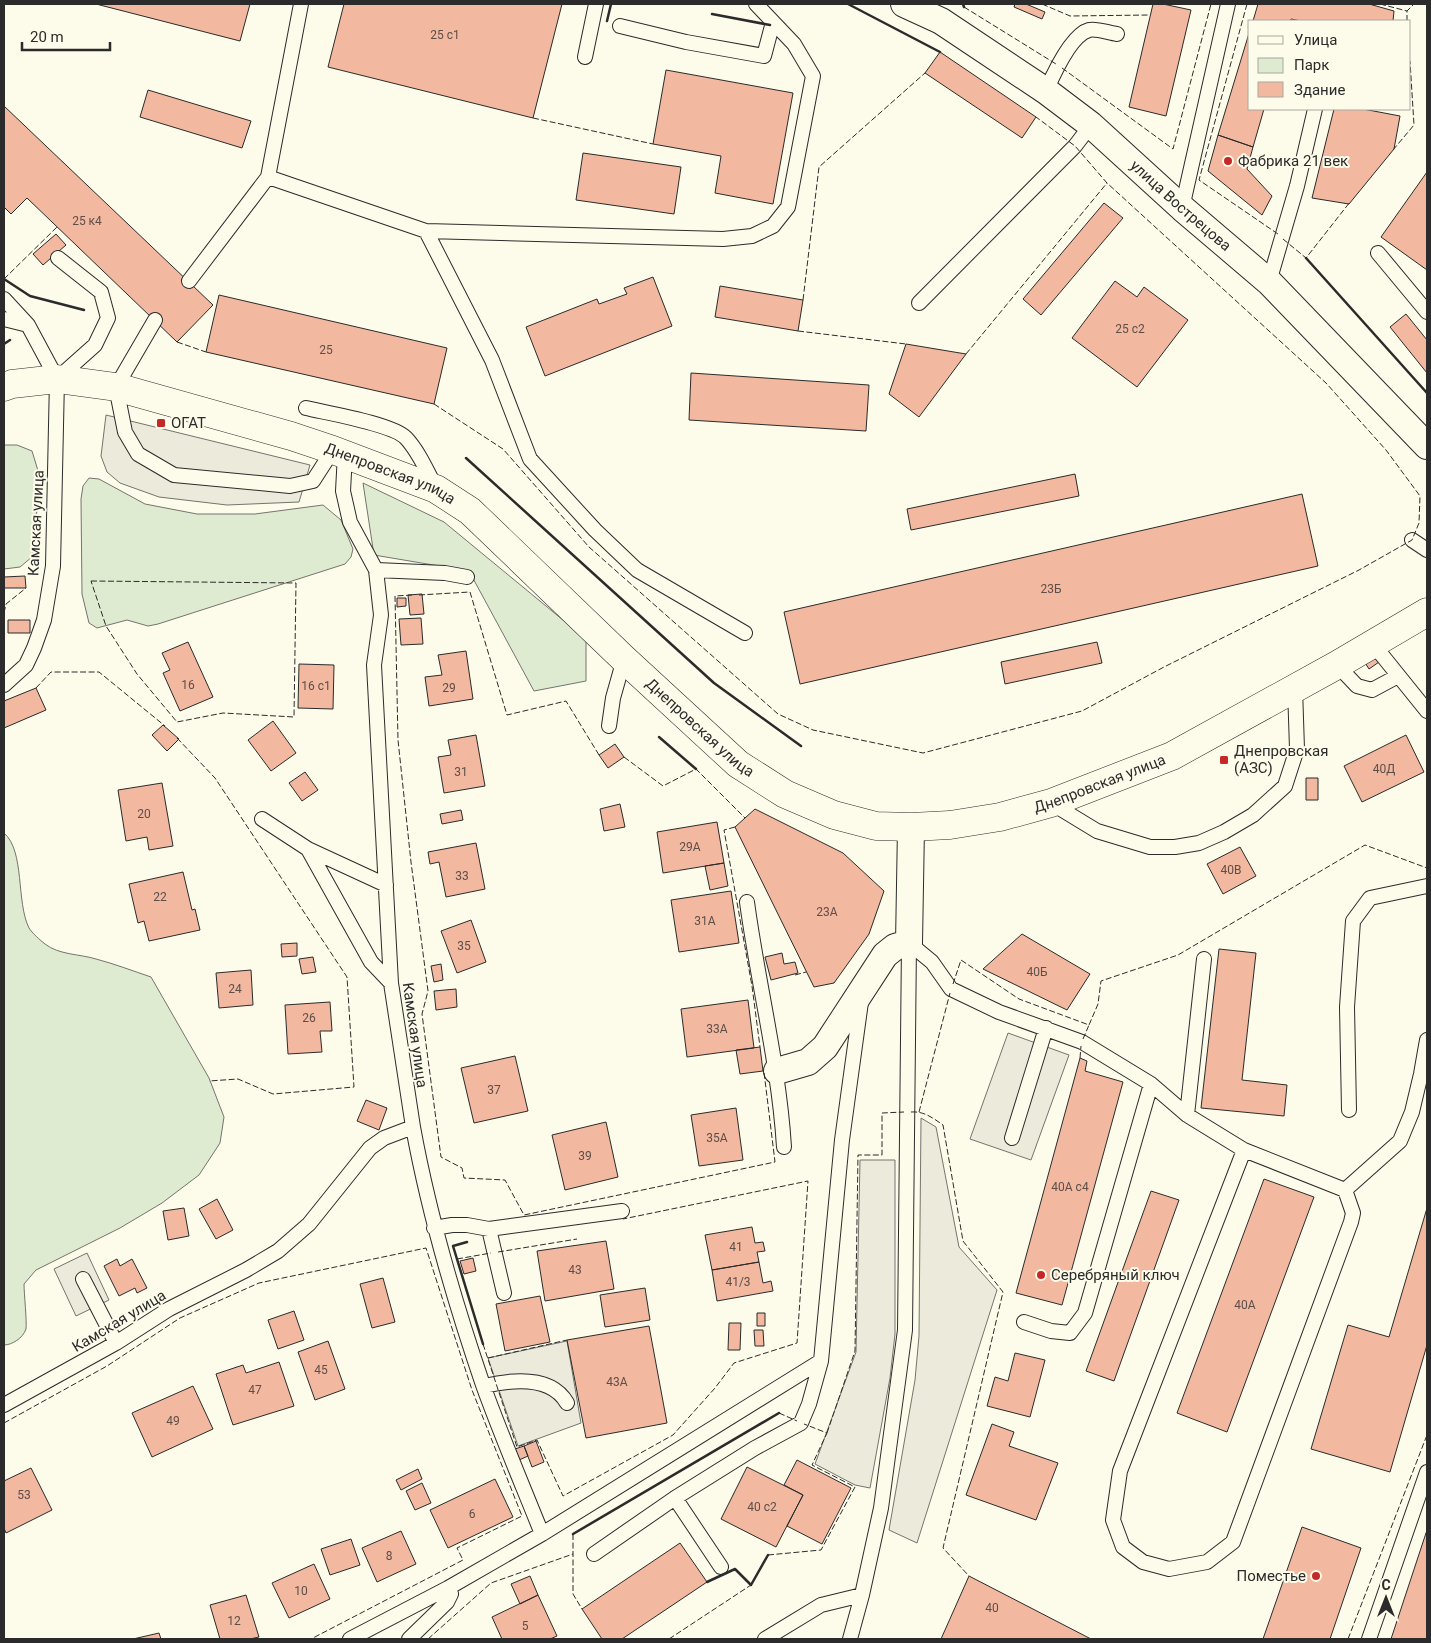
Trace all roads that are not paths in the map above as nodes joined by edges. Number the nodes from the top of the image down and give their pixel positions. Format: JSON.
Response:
{"nodes":[{"id":1,"x":302,"y":4,"type":"edge"},
{"id":2,"x":596,"y":4,"type":"edge"},
{"id":3,"x":756,"y":4,"type":"edge"},
{"id":4,"x":904,"y":4,"type":"edge"},
{"id":5,"x":1228,"y":4,"type":"edge"},
{"id":6,"x":943,"y":12,"type":"edge"},
{"id":7,"x":773,"y":22,"type":"junction"},
{"id":8,"x":620,"y":26,"type":"dead end"},
{"id":9,"x":1117,"y":34,"type":"dead end"},
{"id":10,"x":584,"y":58,"type":"dead end"},
{"id":11,"x":1046,"y":91,"type":"junction"},
{"id":12,"x":1315,"y":110,"type":"edge"},
{"id":13,"x":1091,"y":125,"type":"junction"},
{"id":14,"x":268,"y":177,"type":"junction"},
{"id":15,"x":1182,"y":208,"type":"junction"},
{"id":16,"x":426,"y":231,"type":"junction"},
{"id":17,"x":1378,"y":253,"type":"dead end"},
{"id":18,"x":58,"y":258,"type":"dead end"},
{"id":19,"x":188,"y":281,"type":"dead end"},
{"id":20,"x":1268,"y":282,"type":"junction"},
{"id":21,"x":4,"y":298,"type":"edge"},
{"id":22,"x":919,"y":303,"type":"dead end"},
{"id":23,"x":1427,"y":312,"type":"edge"},
{"id":24,"x":4,"y":319,"type":"edge"},
{"id":25,"x":155,"y":320,"type":"dead end"},
{"id":26,"x":28,"y":325,"type":"junction"},
{"id":27,"x":57,"y":379,"type":"junction"},
{"id":28,"x":4,"y":387,"type":"edge"},
{"id":29,"x":116,"y":387,"type":"junction"},
{"id":30,"x":306,"y":408,"type":"dead end"},
{"id":31,"x":1427,"y":446,"type":"edge"},
{"id":32,"x":339,"y":452,"type":"junction"},
{"id":33,"x":436,"y":489,"type":"junction"},
{"id":34,"x":1412,"y":540,"type":"dead end"},
{"id":35,"x":1427,"y":550,"type":"edge"},
{"id":36,"x":376,"y":570,"type":"junction"},
{"id":37,"x":466,"y":577,"type":"dead end"},
{"id":38,"x":1424,"y":615,"type":"edge"},
{"id":39,"x":745,"y":633,"type":"dead end"},
{"id":40,"x":1373,"y":644,"type":"junction"},
{"id":41,"x":624,"y":659,"type":"junction"},
{"id":42,"x":1337,"y":665,"type":"junction"},
{"id":43,"x":1398,"y":676,"type":"junction"},
{"id":44,"x":4,"y":685,"type":"edge"},
{"id":45,"x":1295,"y":688,"type":"junction"},
{"id":46,"x":1427,"y":711,"type":"edge"},
{"id":47,"x":609,"y":726,"type":"dead end"},
{"id":48,"x":1051,"y":803,"type":"junction"},
{"id":49,"x":262,"y":819,"type":"dead end"},
{"id":50,"x":911,"y":828,"type":"junction"},
{"id":51,"x":308,"y":849,"type":"junction"},
{"id":52,"x":386,"y":885,"type":"junction"},
{"id":53,"x":1427,"y":886,"type":"edge"},
{"id":54,"x":747,"y":902,"type":"dead end"},
{"id":55,"x":908,"y":943,"type":"junction"},
{"id":56,"x":1204,"y":959,"type":"dead end"},
{"id":57,"x":391,"y":983,"type":"junction"},
{"id":58,"x":864,"y":986,"type":"junction"},
{"id":59,"x":1046,"y":1028,"type":"junction"},
{"id":60,"x":1427,"y":1040,"type":"edge"},
{"id":61,"x":777,"y":1071,"type":"junction"},
{"id":62,"x":1151,"y":1084,"type":"junction"},
{"id":63,"x":1349,"y":1110,"type":"dead end"},
{"id":64,"x":1186,"y":1115,"type":"junction"},
{"id":65,"x":413,"y":1127,"type":"junction"},
{"id":66,"x":1012,"y":1138,"type":"dead end"},
{"id":67,"x":784,"y":1147,"type":"dead end"},
{"id":68,"x":1244,"y":1150,"type":"junction"},
{"id":69,"x":1346,"y":1190,"type":"junction"},
{"id":70,"x":622,"y":1210,"type":"dead end"},
{"id":71,"x":434,"y":1228,"type":"junction"},
{"id":72,"x":489,"y":1229,"type":"junction"},
{"id":73,"x":83,"y":1279,"type":"dead end"},
{"id":74,"x":504,"y":1293,"type":"dead end"},
{"id":75,"x":1024,"y":1322,"type":"dead end"},
{"id":76,"x":116,"y":1343,"type":"junction"},
{"id":77,"x":821,"y":1361,"type":"junction"},
{"id":78,"x":484,"y":1386,"type":"junction"},
{"id":79,"x":567,"y":1403,"type":"dead end"},
{"id":80,"x":4,"y":1405,"type":"edge"},
{"id":81,"x":1427,"y":1472,"type":"edge"},
{"id":82,"x":675,"y":1498,"type":"junction"},
{"id":83,"x":542,"y":1534,"type":"junction"},
{"id":84,"x":594,"y":1554,"type":"dead end"},
{"id":85,"x":721,"y":1567,"type":"dead end"},
{"id":86,"x":448,"y":1588,"type":"junction"},
{"id":87,"x":862,"y":1594,"type":"junction"},
{"id":88,"x":350,"y":1639,"type":"edge"},
{"id":89,"x":409,"y":1639,"type":"edge"},
{"id":90,"x":766,"y":1639,"type":"edge"},
{"id":91,"x":850,"y":1639,"type":"edge"},
{"id":92,"x":1369,"y":1639,"type":"edge"}],
"edges":[{"from":1,"to":14,"type":"lane"},
{"from":2,"to":10,"type":"lane"},
{"from":3,"to":7,"type":"lane"},
{"from":4,"to":6,"type":"street","name":"улица Вострецова"},
{"from":5,"to":15,"type":"lane"},
{"from":6,"to":11,"type":"street","name":"улица Вострецова"},
{"from":7,"to":8,"type":"lane"},
{"from":7,"to":16,"type":"lane"},
{"from":9,"to":11,"type":"lane"},
{"from":11,"to":13,"type":"street","name":"улица Вострецова"},
{"from":12,"to":20,"type":"lane"},
{"from":13,"to":15,"type":"street","name":"улица Вострецова"},
{"from":13,"to":22,"type":"lane"},
{"from":14,"to":16,"type":"lane"},
{"from":14,"to":19,"type":"lane"},
{"from":15,"to":20,"type":"street","name":"улица Вострецова"},
{"from":16,"to":39,"type":"lane"},
{"from":17,"to":23,"type":"lane"},
{"from":18,"to":27,"type":"lane"},
{"from":20,"to":31,"type":"street","name":"улица Вострецова"},
{"from":21,"to":26,"type":"lane"},
{"from":24,"to":26,"type":"lane"},
{"from":25,"to":29,"type":"lane"},
{"from":26,"to":27,"type":"lane"},
{"from":27,"to":28,"type":"main road","name":"Днепровская улица"},
{"from":27,"to":29,"type":"main road","name":"Днепровская улица"},
{"from":27,"to":44,"type":"lane","name":"Камская улица"},
{"from":29,"to":32,"type":"main road","name":"Днепровская улица"},
{"from":29,"to":32,"type":"lane"},
{"from":30,"to":33,"type":"lane"},
{"from":32,"to":33,"type":"main road","name":"Днепровская улица"},
{"from":32,"to":36,"type":"lane","name":"Камская улица"},
{"from":33,"to":41,"type":"main road","name":"Днепровская улица"},
{"from":34,"to":35,"type":"lane"},
{"from":36,"to":37,"type":"lane"},
{"from":36,"to":52,"type":"lane","name":"Камская улица"},
{"from":38,"to":40,"type":"main road","name":"Днепровская улица"},
{"from":40,"to":42,"type":"main road","name":"Днепровская улица"},
{"from":40,"to":43,"type":"lane"},
{"from":41,"to":47,"type":"lane"},
{"from":41,"to":50,"type":"main road","name":"Днепровская улица"},
{"from":42,"to":43,"type":"lane"},
{"from":42,"to":45,"type":"main road","name":"Днепровская улица"},
{"from":43,"to":46,"type":"lane"},
{"from":45,"to":48,"type":"main road","name":"Днепровская улица"},
{"from":45,"to":48,"type":"lane"},
{"from":48,"to":50,"type":"main road","name":"Днепровская улица"},
{"from":49,"to":51,"type":"lane"},
{"from":50,"to":55,"type":"street"},
{"from":51,"to":52,"type":"lane"},
{"from":51,"to":57,"type":"lane"},
{"from":52,"to":57,"type":"lane","name":"Камская улица"},
{"from":53,"to":63,"type":"lane"},
{"from":54,"to":61,"type":"lane"},
{"from":55,"to":58,"type":"street"},
{"from":55,"to":59,"type":"lane"},
{"from":55,"to":87,"type":"lane"},
{"from":56,"to":64,"type":"lane"},
{"from":57,"to":65,"type":"lane","name":"Камская улица"},
{"from":58,"to":61,"type":"street"},
{"from":58,"to":77,"type":"lane"},
{"from":59,"to":62,"type":"lane"},
{"from":59,"to":66,"type":"lane"},
{"from":60,"to":69,"type":"lane"},
{"from":61,"to":67,"type":"lane"},
{"from":62,"to":64,"type":"lane"},
{"from":62,"to":75,"type":"lane"},
{"from":64,"to":68,"type":"lane"},
{"from":65,"to":71,"type":"lane"},
{"from":65,"to":76,"type":"lane","name":"Камская улица"},
{"from":68,"to":69,"type":"lane"},
{"from":68,"to":69,"type":"lane"},
{"from":70,"to":72,"type":"lane"},
{"from":71,"to":72,"type":"lane"},
{"from":71,"to":78,"type":"lane"},
{"from":72,"to":74,"type":"lane"},
{"from":73,"to":76,"type":"lane"},
{"from":76,"to":80,"type":"lane","name":"Камская улица"},
{"from":77,"to":82,"type":"lane"},
{"from":77,"to":83,"type":"lane"},
{"from":78,"to":79,"type":"lane"},
{"from":78,"to":83,"type":"lane"},
{"from":81,"to":92,"type":"lane"},
{"from":82,"to":84,"type":"lane"},
{"from":82,"to":85,"type":"lane"},
{"from":83,"to":86,"type":"lane"},
{"from":86,"to":88,"type":"lane"},
{"from":86,"to":89,"type":"lane"},
{"from":87,"to":90,"type":"lane"},
{"from":87,"to":91,"type":"lane"}]}
